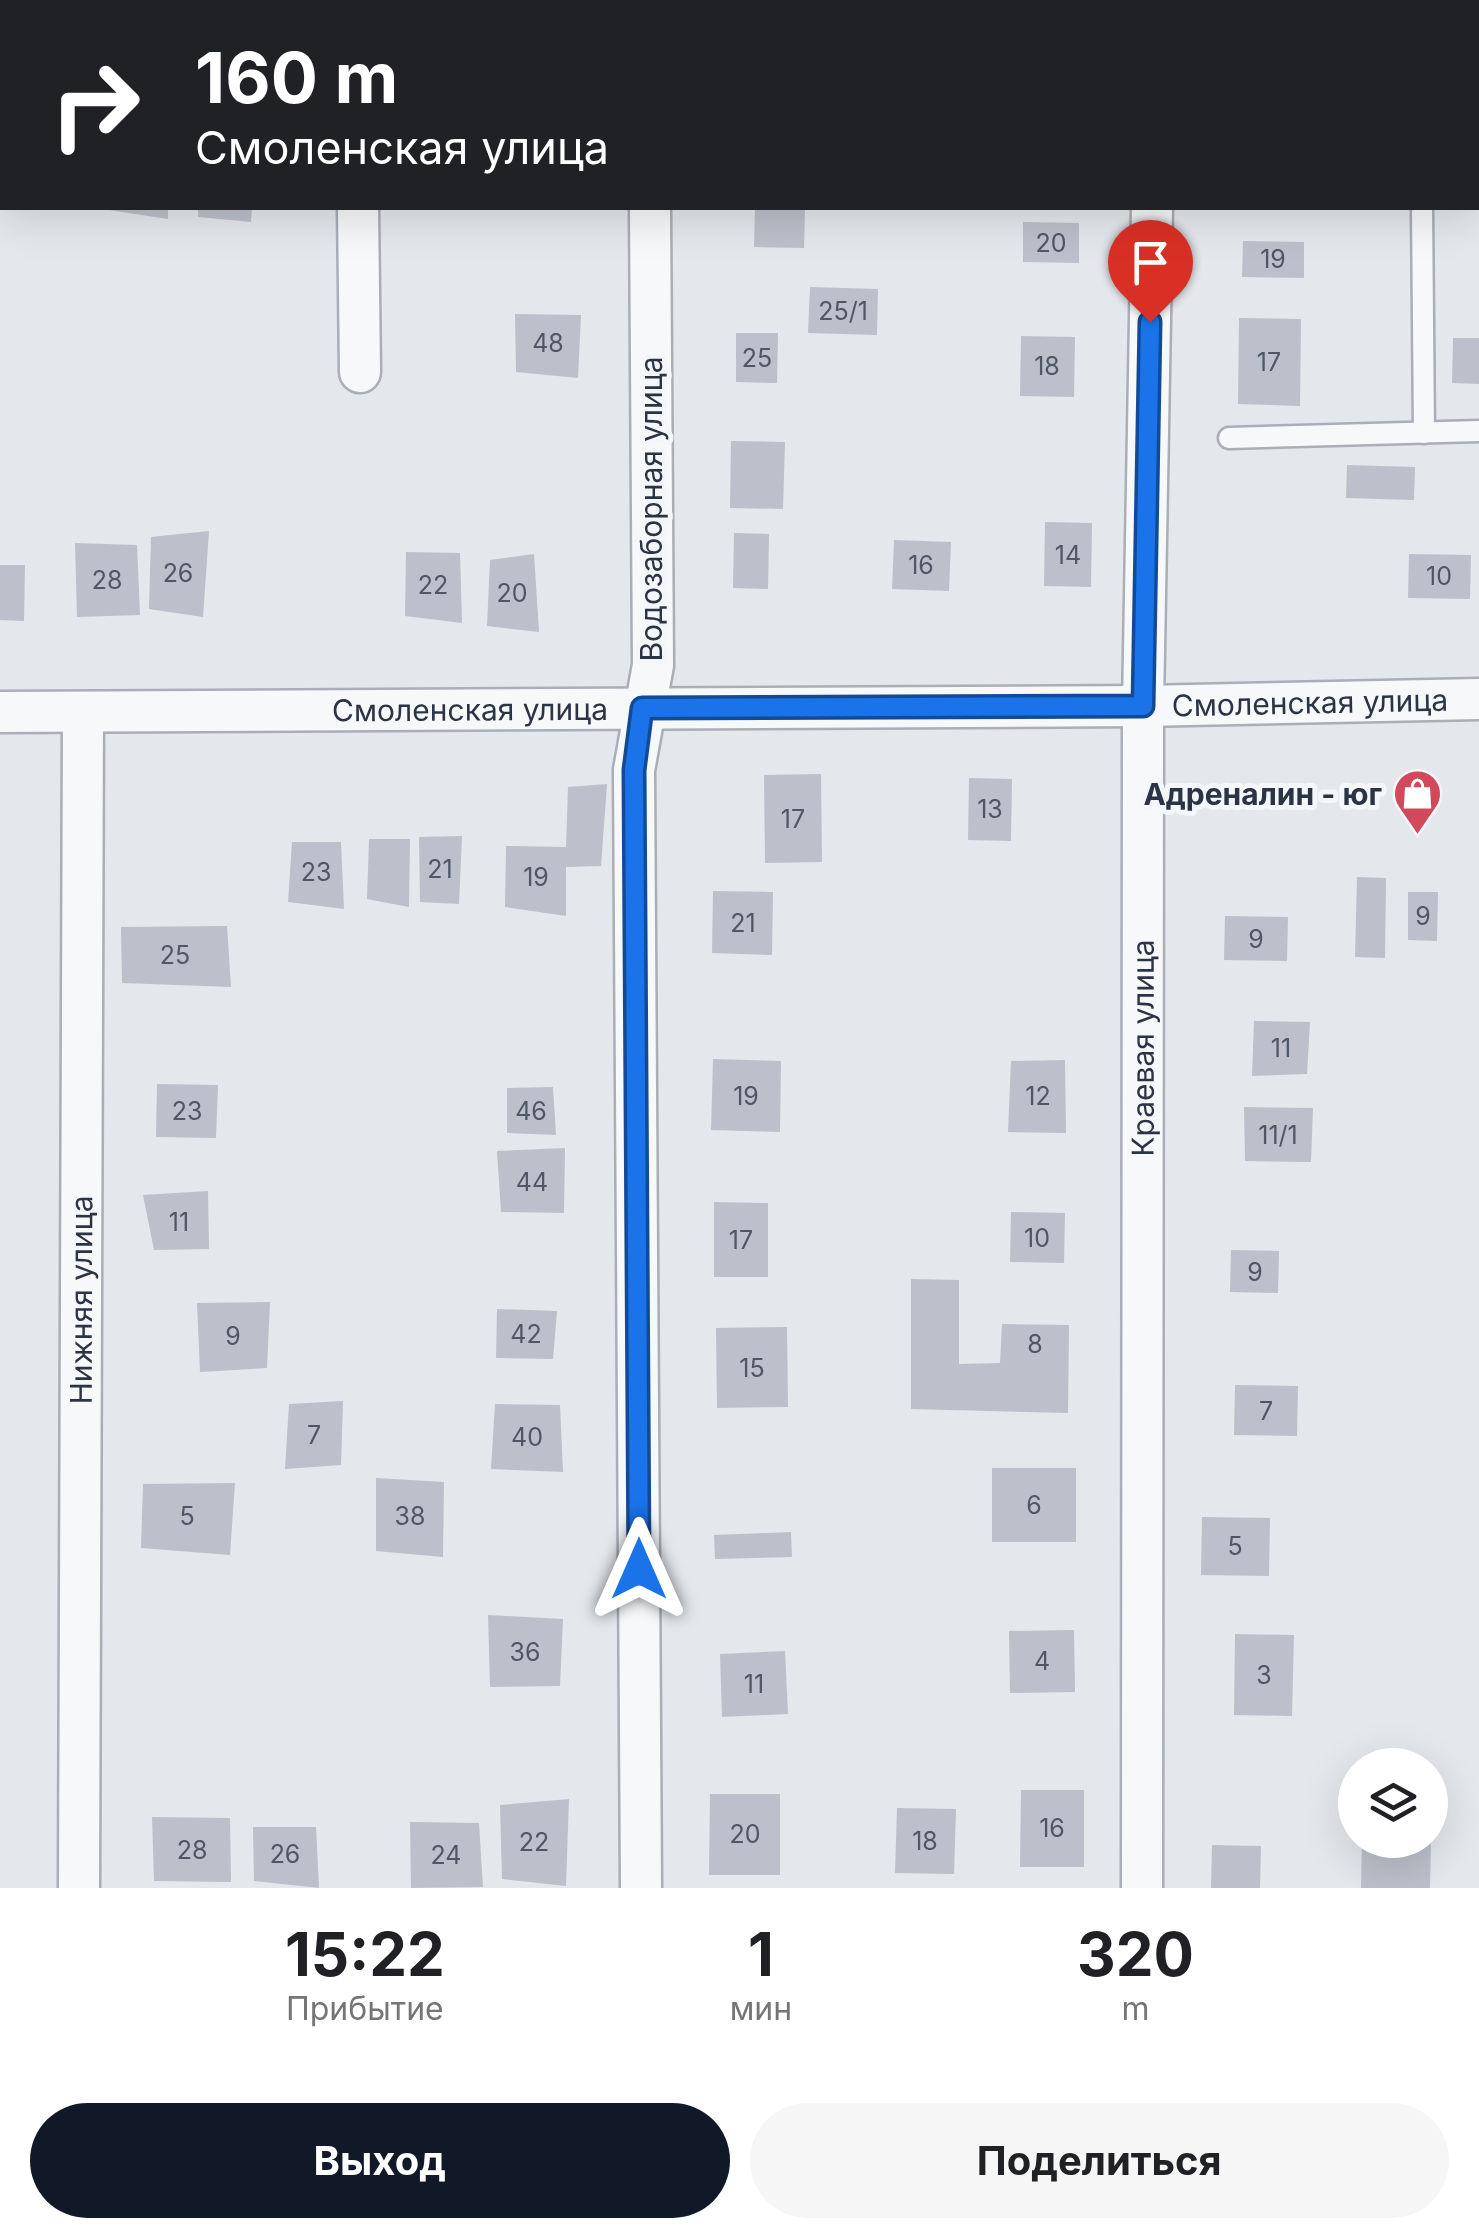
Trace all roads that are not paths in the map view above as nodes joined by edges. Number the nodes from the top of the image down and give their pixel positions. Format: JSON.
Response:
{"nodes":[{"id":1,"x":358,"y":210,"type":"edge"},
{"id":2,"x":650,"y":210,"type":"edge"},
{"id":3,"x":1152,"y":210,"type":"edge"},
{"id":4,"x":1422,"y":210,"type":"edge"},
{"id":5,"x":360,"y":372,"type":"dead end"},
{"id":6,"x":1479,"y":431,"type":"edge"},
{"id":7,"x":1424,"y":432,"type":"junction"},
{"id":8,"x":1229,"y":438,"type":"dead end"},
{"id":9,"x":1479,"y":699,"type":"edge"},
{"id":10,"x":1143,"y":706,"type":"junction"},
{"id":11,"x":642,"y":708,"type":"junction"},
{"id":12,"x":0,"y":712,"type":"edge"},
{"id":13,"x":84,"y":713,"type":"junction"},
{"id":14,"x":78,"y":1888,"type":"edge"},
{"id":15,"x":641,"y":1888,"type":"edge"},
{"id":16,"x":1142,"y":1888,"type":"edge"}],
"edges":[{"from":1,"to":5,"type":"street"},
{"from":2,"to":11,"type":"street","name":"Водозаборная улица"},
{"from":3,"to":10,"type":"street","name":"Краевая улица"},
{"from":4,"to":7,"type":"lane"},
{"from":6,"to":7,"type":"lane"},
{"from":7,"to":8,"type":"lane"},
{"from":9,"to":10,"type":"street","name":"Смоленская улица"},
{"from":10,"to":11,"type":"street","name":"Смоленская улица"},
{"from":10,"to":16,"type":"street","name":"Краевая улица"},
{"from":11,"to":13,"type":"street","name":"Смоленская улица"},
{"from":11,"to":15,"type":"street","name":"Водозаборная улица"},
{"from":12,"to":13,"type":"street","name":"Смоленская улица"},
{"from":13,"to":14,"type":"street","name":"Нижняя улица"}]}
